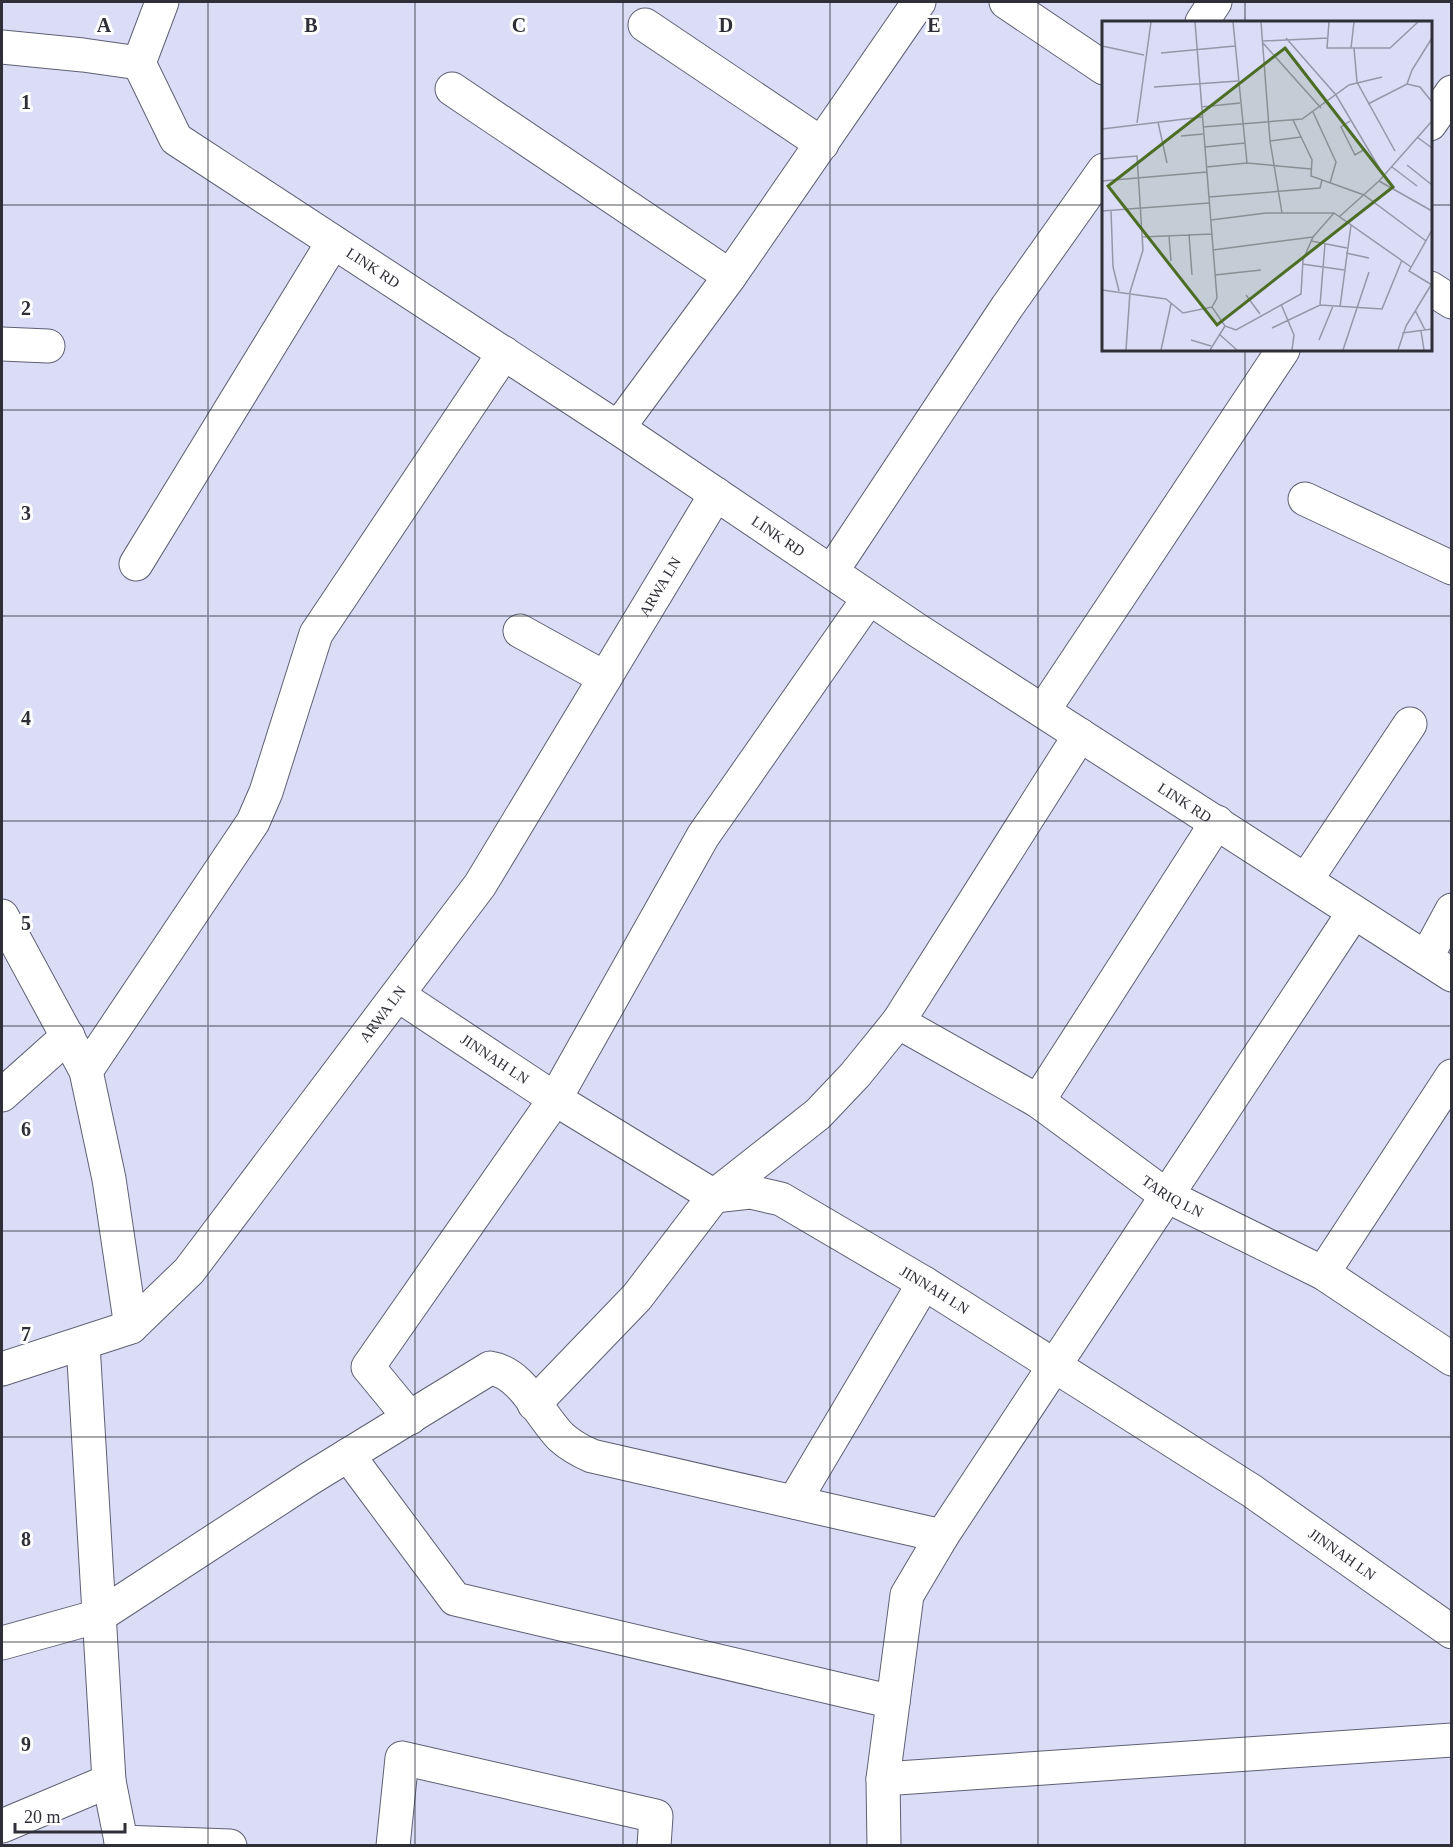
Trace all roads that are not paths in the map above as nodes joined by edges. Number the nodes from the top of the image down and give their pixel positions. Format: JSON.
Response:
{"nodes":[{"id":1,"x":162,"y":2,"type":"edge"},
{"id":2,"x":920,"y":2,"type":"edge"},
{"id":3,"x":1006,"y":2,"type":"edge"},
{"id":4,"x":1215,"y":2,"type":"edge"},
{"id":5,"x":1203,"y":21,"type":"edge"},
{"id":6,"x":645,"y":25,"type":"dead end"},
{"id":7,"x":2,"y":47,"type":"edge"},
{"id":8,"x":139,"y":63,"type":"junction"},
{"id":9,"x":1102,"y":67,"type":"edge"},
{"id":10,"x":452,"y":89,"type":"dead end"},
{"id":11,"x":1452,"y":92,"type":"edge"},
{"id":12,"x":1432,"y":122,"type":"edge"},
{"id":13,"x":822,"y":144,"type":"junction"},
{"id":14,"x":1102,"y":173,"type":"edge"},
{"id":15,"x":333,"y":242,"type":"junction"},
{"id":16,"x":730,"y":276,"type":"junction"},
{"id":17,"x":1432,"y":289,"type":"edge"},
{"id":18,"x":1452,"y":302,"type":"edge"},
{"id":19,"x":2,"y":344,"type":"edge"},
{"id":20,"x":48,"y":346,"type":"dead end"},
{"id":21,"x":1281,"y":351,"type":"edge"},
{"id":22,"x":504,"y":353,"type":"junction"},
{"id":23,"x":618,"y":428,"type":"junction"},
{"id":24,"x":716,"y":494,"type":"junction"},
{"id":25,"x":1305,"y":499,"type":"dead end"},
{"id":26,"x":136,"y":564,"type":"dead end"},
{"id":27,"x":1452,"y":568,"type":"edge"},
{"id":28,"x":832,"y":571,"type":"junction"},
{"id":29,"x":869,"y":598,"type":"junction"},
{"id":30,"x":520,"y":631,"type":"dead end"},
{"id":31,"x":605,"y":678,"type":"junction"},
{"id":32,"x":1043,"y":711,"type":"junction"},
{"id":33,"x":1410,"y":724,"type":"dead end"},
{"id":34,"x":1080,"y":735,"type":"junction"},
{"id":35,"x":1217,"y":822,"type":"junction"},
{"id":36,"x":1306,"y":880,"type":"junction"},
{"id":37,"x":1452,"y":910,"type":"edge"},
{"id":38,"x":1354,"y":912,"type":"junction"},
{"id":39,"x":2,"y":916,"type":"edge"},
{"id":40,"x":1439,"y":967,"type":"edge"},
{"id":41,"x":398,"y":994,"type":"junction"},
{"id":42,"x":898,"y":1022,"type":"junction"},
{"id":43,"x":68,"y":1036,"type":"junction"},
{"id":44,"x":86,"y":1071,"type":"junction"},
{"id":45,"x":1452,"y":1076,"type":"edge"},
{"id":46,"x":2,"y":1095,"type":"edge"},
{"id":47,"x":555,"y":1099,"type":"junction"},
{"id":48,"x":1038,"y":1101,"type":"junction"},
{"id":49,"x":714,"y":1196,"type":"junction"},
{"id":50,"x":1167,"y":1196,"type":"junction"},
{"id":51,"x":1323,"y":1274,"type":"junction"},
{"id":52,"x":924,"y":1283,"type":"junction"},
{"id":53,"x":131,"y":1327,"type":"junction"},
{"id":54,"x":83,"y":1344,"type":"junction"},
{"id":55,"x":1452,"y":1359,"type":"edge"},
{"id":56,"x":1053,"y":1366,"type":"junction"},
{"id":57,"x":2,"y":1369,"type":"edge"},
{"id":58,"x":534,"y":1404,"type":"junction"},
{"id":59,"x":410,"y":1418,"type":"junction"},
{"id":60,"x":348,"y":1455,"type":"junction"},
{"id":61,"x":794,"y":1502,"type":"junction"},
{"id":62,"x":942,"y":1536,"type":"junction"},
{"id":63,"x":99,"y":1616,"type":"junction"},
{"id":64,"x":1452,"y":1632,"type":"edge"},
{"id":65,"x":2,"y":1643,"type":"edge"},
{"id":66,"x":893,"y":1702,"type":"junction"},
{"id":67,"x":1452,"y":1740,"type":"edge"},
{"id":68,"x":883,"y":1779,"type":"junction"},
{"id":69,"x":109,"y":1780,"type":"junction"},
{"id":70,"x":2,"y":1826,"type":"edge"},
{"id":71,"x":122,"y":1844,"type":"edge"},
{"id":72,"x":230,"y":1845,"type":"edge"},
{"id":73,"x":393,"y":1845,"type":"edge"},
{"id":74,"x":654,"y":1845,"type":"edge"},
{"id":75,"x":884,"y":1845,"type":"edge"}],
"edges":[{"from":1,"to":8,"type":"street"},
{"from":2,"to":13,"type":"street"},
{"from":3,"to":9,"type":"street"},
{"from":4,"to":5,"type":"street"},
{"from":6,"to":13,"type":"street"},
{"from":7,"to":8,"type":"street"},
{"from":8,"to":15,"type":"street","name":"LINK RD"},
{"from":10,"to":16,"type":"street"},
{"from":11,"to":12,"type":"street"},
{"from":13,"to":16,"type":"street"},
{"from":14,"to":28,"type":"street"},
{"from":15,"to":22,"type":"street","name":"LINK RD"},
{"from":15,"to":26,"type":"street"},
{"from":16,"to":23,"type":"street"},
{"from":17,"to":18,"type":"street"},
{"from":19,"to":20,"type":"street"},
{"from":21,"to":32,"type":"street"},
{"from":22,"to":23,"type":"street","name":"LINK RD"},
{"from":22,"to":44,"type":"street"},
{"from":23,"to":24,"type":"street","name":"LINK RD"},
{"from":24,"to":28,"type":"street","name":"LINK RD"},
{"from":24,"to":31,"type":"street","name":"ARWA LN"},
{"from":25,"to":27,"type":"street"},
{"from":28,"to":29,"type":"street","name":"LINK RD"},
{"from":29,"to":32,"type":"street","name":"LINK RD"},
{"from":29,"to":47,"type":"street"},
{"from":30,"to":31,"type":"street"},
{"from":31,"to":41,"type":"street","name":"ARWA LN"},
{"from":32,"to":34,"type":"street","name":"LINK RD"},
{"from":33,"to":36,"type":"street"},
{"from":34,"to":35,"type":"street","name":"LINK RD"},
{"from":34,"to":42,"type":"street"},
{"from":35,"to":36,"type":"street","name":"LINK RD"},
{"from":35,"to":48,"type":"street"},
{"from":36,"to":38,"type":"street","name":"LINK RD"},
{"from":37,"to":40,"type":"street"},
{"from":38,"to":40,"type":"street","name":"LINK RD"},
{"from":38,"to":50,"type":"street"},
{"from":39,"to":43,"type":"street"},
{"from":41,"to":47,"type":"street","name":"JINNAH LN"},
{"from":41,"to":53,"type":"street","name":"ARWA LN"},
{"from":42,"to":48,"type":"street","name":"TARIQ LN"},
{"from":42,"to":49,"type":"street"},
{"from":43,"to":44,"type":"street"},
{"from":43,"to":46,"type":"street"},
{"from":44,"to":53,"type":"street"},
{"from":45,"to":51,"type":"street"},
{"from":47,"to":49,"type":"street","name":"JINNAH LN"},
{"from":47,"to":59,"type":"street"},
{"from":48,"to":50,"type":"street","name":"TARIQ LN"},
{"from":49,"to":52,"type":"street","name":"JINNAH LN"},
{"from":49,"to":58,"type":"street"},
{"from":50,"to":51,"type":"street","name":"TARIQ LN"},
{"from":50,"to":56,"type":"street"},
{"from":51,"to":55,"type":"street","name":"TARIQ LN"},
{"from":52,"to":56,"type":"street","name":"JINNAH LN"},
{"from":52,"to":61,"type":"street"},
{"from":53,"to":54,"type":"street"},
{"from":54,"to":57,"type":"street"},
{"from":54,"to":63,"type":"street"},
{"from":56,"to":62,"type":"street"},
{"from":56,"to":64,"type":"street","name":"JINNAH LN"},
{"from":58,"to":59,"type":"street"},
{"from":58,"to":61,"type":"street"},
{"from":59,"to":60,"type":"street"},
{"from":60,"to":63,"type":"street"},
{"from":60,"to":66,"type":"street"},
{"from":61,"to":62,"type":"street"},
{"from":62,"to":66,"type":"street"},
{"from":63,"to":65,"type":"street"},
{"from":63,"to":69,"type":"street"},
{"from":66,"to":68,"type":"street"},
{"from":67,"to":68,"type":"street"},
{"from":68,"to":75,"type":"street"},
{"from":69,"to":70,"type":"street"},
{"from":69,"to":71,"type":"street"},
{"from":71,"to":72,"type":"street"},
{"from":73,"to":74,"type":"street"}]}
